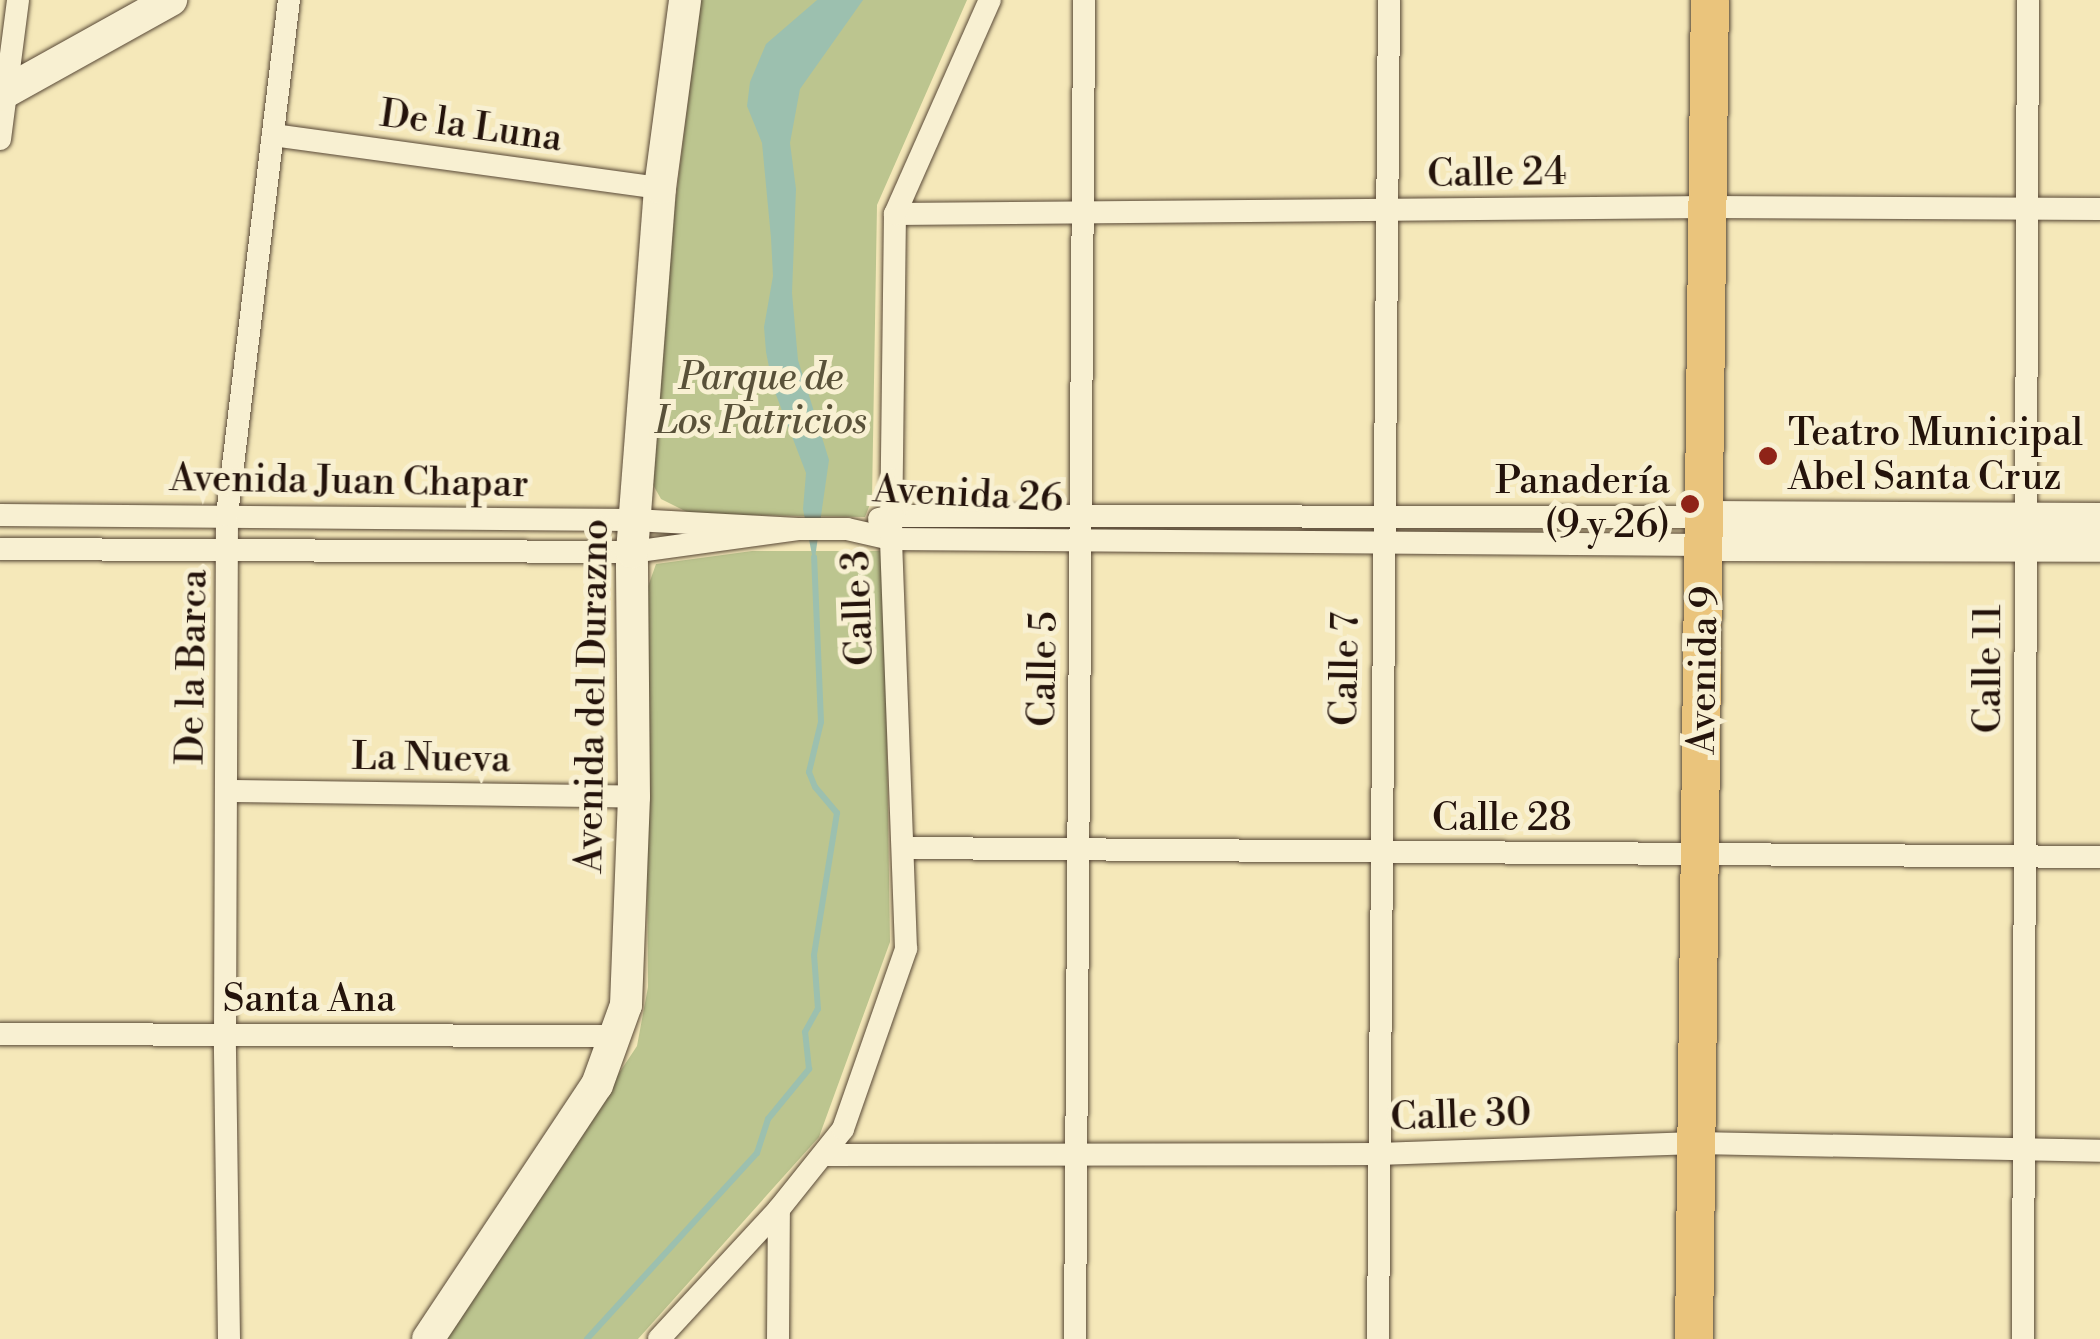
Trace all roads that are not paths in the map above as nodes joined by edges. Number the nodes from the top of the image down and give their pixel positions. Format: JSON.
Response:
{"nodes":[{"id":1,"x":18,"y":0,"type":"edge"},
{"id":2,"x":170,"y":0,"type":"edge"},
{"id":3,"x":289,"y":0,"type":"edge"},
{"id":4,"x":686,"y":0,"type":"edge"},
{"id":5,"x":990,"y":0,"type":"edge"},
{"id":6,"x":1084,"y":0,"type":"edge"},
{"id":7,"x":1389,"y":0,"type":"edge"},
{"id":8,"x":1710,"y":0,"type":"edge"},
{"id":9,"x":2028,"y":0,"type":"edge"},
{"id":10,"x":2,"y":93,"type":"edge"},
{"id":11,"x":273,"y":136,"type":"junction"},
{"id":12,"x":0,"y":139,"type":"edge"},
{"id":13,"x":660,"y":188,"type":"junction"},
{"id":14,"x":1708,"y":207,"type":"junction"},
{"id":15,"x":2026,"y":209,"type":"junction"},
{"id":16,"x":2100,"y":209,"type":"edge"},
{"id":17,"x":1386,"y":210,"type":"junction"},
{"id":18,"x":1084,"y":213,"type":"junction"},
{"id":19,"x":896,"y":214,"type":"junction"},
{"id":20,"x":0,"y":515,"type":"edge"},
{"id":21,"x":227,"y":516,"type":"junction"},
{"id":22,"x":1081,"y":516,"type":"junction"},
{"id":23,"x":1382,"y":517,"type":"junction"},
{"id":24,"x":2100,"y":518,"type":"edge"},
{"id":25,"x":891,"y":527,"type":"junction"},
{"id":26,"x":798,"y":529,"type":"junction"},
{"id":27,"x":1706,"y":531,"type":"junction"},
{"id":28,"x":2024,"y":532,"type":"junction"},
{"id":29,"x":633,"y":536,"type":"junction"},
{"id":30,"x":1082,"y":540,"type":"junction"},
{"id":31,"x":1382,"y":542,"type":"junction"},
{"id":32,"x":2100,"y":546,"type":"edge"},
{"id":33,"x":0,"y":550,"type":"edge"},
{"id":34,"x":229,"y":550,"type":"junction"},
{"id":35,"x":227,"y":791,"type":"junction"},
{"id":36,"x":634,"y":797,"type":"junction"},
{"id":37,"x":905,"y":848,"type":"junction"},
{"id":38,"x":1076,"y":850,"type":"junction"},
{"id":39,"x":1702,"y":854,"type":"junction"},
{"id":40,"x":1380,"y":855,"type":"junction"},
{"id":41,"x":2024,"y":857,"type":"junction"},
{"id":42,"x":2100,"y":857,"type":"edge"},
{"id":43,"x":0,"y":1034,"type":"edge"},
{"id":44,"x":225,"y":1034,"type":"junction"},
{"id":45,"x":618,"y":1036,"type":"junction"},
{"id":46,"x":1696,"y":1144,"type":"junction"},
{"id":47,"x":2023,"y":1150,"type":"junction"},
{"id":48,"x":2100,"y":1150,"type":"edge"},
{"id":49,"x":1378,"y":1154,"type":"junction"},
{"id":50,"x":824,"y":1155,"type":"junction"},
{"id":51,"x":1075,"y":1155,"type":"junction"},
{"id":52,"x":779,"y":1209,"type":"junction"},
{"id":53,"x":229,"y":1339,"type":"edge"},
{"id":54,"x":428,"y":1339,"type":"edge"},
{"id":55,"x":659,"y":1339,"type":"edge"},
{"id":56,"x":778,"y":1339,"type":"edge"},
{"id":57,"x":1075,"y":1339,"type":"edge"},
{"id":58,"x":1378,"y":1339,"type":"edge"},
{"id":59,"x":1694,"y":1339,"type":"edge"},
{"id":60,"x":2023,"y":1339,"type":"edge"}],
"edges":[{"from":1,"to":10,"type":"street"},
{"from":2,"to":10,"type":"main road"},
{"from":3,"to":11,"type":"street","name":"De la Barca"},
{"from":4,"to":13,"type":"main road","name":"Avenida del Durazno"},
{"from":5,"to":19,"type":"street","name":"Calle 3"},
{"from":6,"to":18,"type":"street","name":"Calle 5"},
{"from":7,"to":17,"type":"street","name":"Calle 7"},
{"from":8,"to":14,"type":"main road","name":"Avenida 9"},
{"from":9,"to":15,"type":"street","name":"Calle 11"},
{"from":10,"to":12,"type":"street"},
{"from":11,"to":13,"type":"street","name":"De la Luna"},
{"from":11,"to":21,"type":"street","name":"De la Barca"},
{"from":13,"to":29,"type":"main road","name":"Avenida del Durazno"},
{"from":14,"to":15,"type":"street","name":"Calle 24"},
{"from":14,"to":17,"type":"street","name":"Calle 24"},
{"from":14,"to":27,"type":"main road","name":"Avenida 9"},
{"from":15,"to":16,"type":"street","name":"Calle 24"},
{"from":15,"to":28,"type":"street","name":"Calle 11"},
{"from":17,"to":18,"type":"street","name":"Calle 24"},
{"from":17,"to":23,"type":"street","name":"Calle 7"},
{"from":18,"to":19,"type":"street","name":"Calle 24"},
{"from":18,"to":22,"type":"street","name":"Calle 5"},
{"from":19,"to":25,"type":"street","name":"Calle 3"},
{"from":20,"to":21,"type":"street","name":"Avenida Juan Chapar"},
{"from":21,"to":29,"type":"street","name":"Avenida Juan Chapar"},
{"from":21,"to":34,"type":"street","name":"De la Barca"},
{"from":22,"to":23,"type":"street","name":"Avenida 26"},
{"from":22,"to":25,"type":"street","name":"Avenida 26"},
{"from":22,"to":30,"type":"street","name":"Calle 5"},
{"from":23,"to":27,"type":"street","name":"Avenida 26"},
{"from":23,"to":31,"type":"street","name":"Calle 7"},
{"from":24,"to":28,"type":"main road","name":"Avenida 26"},
{"from":25,"to":26,"type":"street","name":"Avenida 26"},
{"from":25,"to":30,"type":"street","name":"Avenida 26"},
{"from":25,"to":37,"type":"street","name":"Calle 3"},
{"from":26,"to":29,"type":"street","name":"Avenida Juan Chapar"},
{"from":26,"to":29,"type":"street","name":"Avenida Juan Chapar"},
{"from":27,"to":28,"type":"main road","name":"Avenida 26"},
{"from":27,"to":31,"type":"street","name":"Avenida 26"},
{"from":27,"to":39,"type":"main road","name":"Avenida 9"},
{"from":28,"to":32,"type":"main road","name":"Avenida 26"},
{"from":28,"to":41,"type":"street","name":"Calle 11"},
{"from":29,"to":34,"type":"street","name":"Avenida Juan Chapar"},
{"from":29,"to":36,"type":"main road","name":"Avenida del Durazno"},
{"from":30,"to":31,"type":"street","name":"Avenida 26"},
{"from":30,"to":38,"type":"street","name":"Calle 5"},
{"from":31,"to":40,"type":"street","name":"Calle 7"},
{"from":33,"to":34,"type":"street","name":"Avenida Juan Chapar"},
{"from":34,"to":35,"type":"street","name":"De la Barca"},
{"from":35,"to":36,"type":"street","name":"La Nueva"},
{"from":35,"to":44,"type":"street","name":"De la Barca"},
{"from":36,"to":45,"type":"main road","name":"Avenida del Durazno"},
{"from":37,"to":38,"type":"street","name":"Calle 28"},
{"from":37,"to":50,"type":"street","name":"Calle 3"},
{"from":38,"to":40,"type":"street","name":"Calle 28"},
{"from":38,"to":51,"type":"street","name":"Calle 5"},
{"from":39,"to":40,"type":"street","name":"Calle 28"},
{"from":39,"to":41,"type":"street","name":"Calle 28"},
{"from":39,"to":46,"type":"main road","name":"Avenida 9"},
{"from":40,"to":49,"type":"street","name":"Calle 7"},
{"from":41,"to":42,"type":"street","name":"Calle 28"},
{"from":41,"to":47,"type":"street","name":"Calle 11"},
{"from":43,"to":44,"type":"street","name":"Santa Ana"},
{"from":44,"to":45,"type":"street","name":"Santa Ana"},
{"from":44,"to":53,"type":"street","name":"De la Barca"},
{"from":45,"to":54,"type":"main road","name":"Avenida del Durazno"},
{"from":46,"to":47,"type":"street","name":"Calle 30"},
{"from":46,"to":49,"type":"street","name":"Calle 30"},
{"from":46,"to":59,"type":"main road","name":"Avenida 9"},
{"from":47,"to":48,"type":"street","name":"Calle 30"},
{"from":47,"to":60,"type":"street","name":"Calle 11"},
{"from":49,"to":51,"type":"street","name":"Calle 30"},
{"from":49,"to":58,"type":"street","name":"Calle 7"},
{"from":50,"to":51,"type":"street","name":"Calle 30"},
{"from":50,"to":52,"type":"street","name":"Calle 3"},
{"from":51,"to":57,"type":"street","name":"Calle 5"},
{"from":52,"to":55,"type":"street","name":"Calle 3"},
{"from":52,"to":56,"type":"street"}]}
